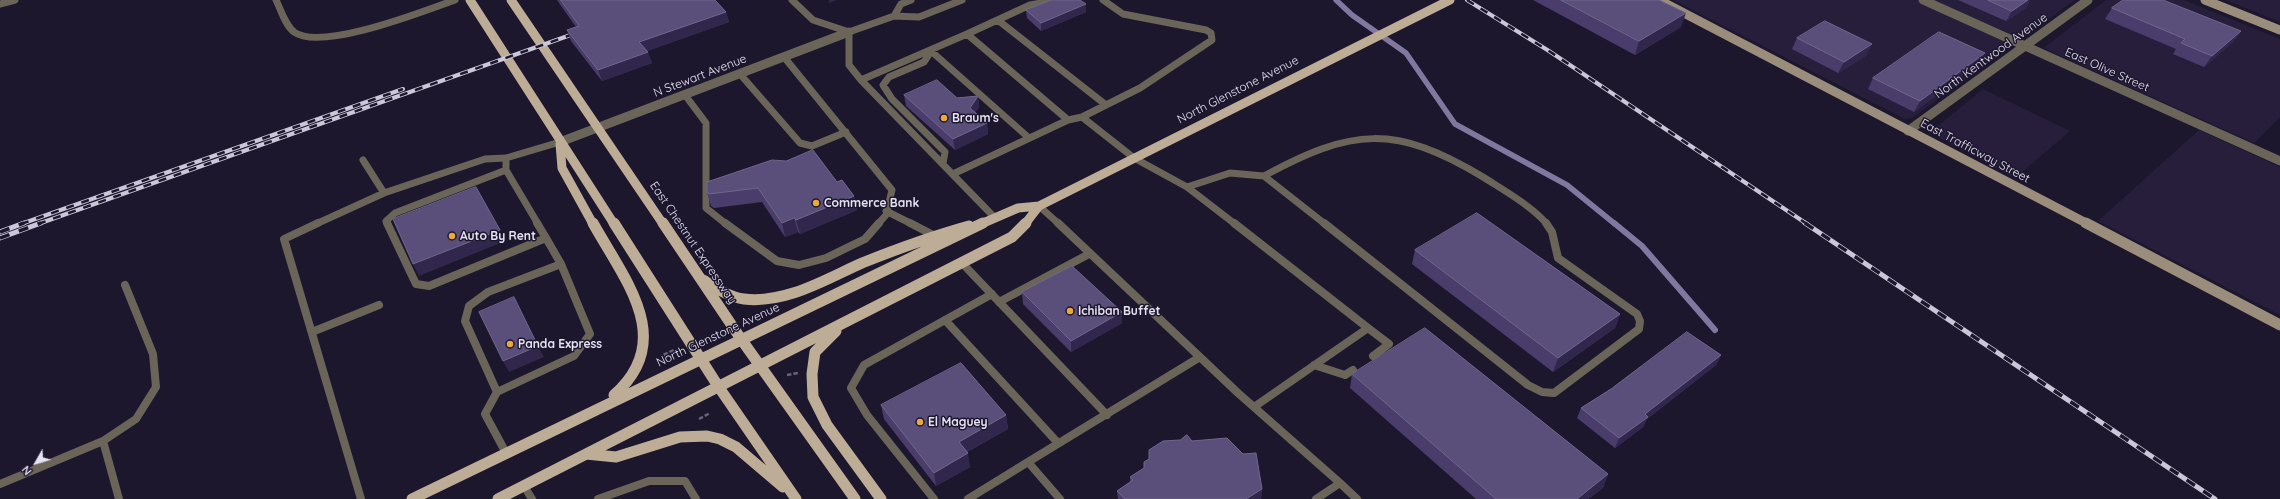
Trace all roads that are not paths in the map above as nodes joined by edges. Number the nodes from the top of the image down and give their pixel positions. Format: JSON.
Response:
{"nodes":[{"id":1,"x":15,"y":0,"type":"edge"},
{"id":2,"x":276,"y":0,"type":"edge"},
{"id":3,"x":455,"y":0,"type":"edge"},
{"id":4,"x":470,"y":0,"type":"edge"},
{"id":5,"x":511,"y":0,"type":"edge"},
{"id":6,"x":792,"y":0,"type":"edge"},
{"id":7,"x":911,"y":0,"type":"edge"},
{"id":8,"x":962,"y":0,"type":"edge"},
{"id":9,"x":1058,"y":0,"type":"edge"},
{"id":10,"x":1103,"y":0,"type":"edge"},
{"id":11,"x":1450,"y":0,"type":"edge"},
{"id":12,"x":1659,"y":0,"type":"edge"},
{"id":13,"x":1923,"y":0,"type":"edge"},
{"id":14,"x":2088,"y":0,"type":"edge"},
{"id":15,"x":2205,"y":0,"type":"edge"},
{"id":16,"x":0,"y":4,"type":"edge"},
{"id":17,"x":894,"y":16,"type":"junction"},
{"id":18,"x":999,"y":20,"type":"junction"},
{"id":19,"x":2280,"y":30,"type":"edge"},
{"id":20,"x":849,"y":32,"type":"junction"},
{"id":21,"x":967,"y":34,"type":"junction"},
{"id":22,"x":2025,"y":46,"type":"junction"},
{"id":23,"x":931,"y":51,"type":"junction"},
{"id":24,"x":784,"y":57,"type":"junction"},
{"id":25,"x":740,"y":74,"type":"junction"},
{"id":26,"x":861,"y":80,"type":"junction"},
{"id":27,"x":685,"y":95,"type":"junction"},
{"id":28,"x":1106,"y":105,"type":"junction"},
{"id":29,"x":1082,"y":117,"type":"junction"},
{"id":30,"x":1068,"y":120,"type":"junction"},
{"id":31,"x":599,"y":128,"type":"junction"},
{"id":32,"x":1908,"y":131,"type":"junction"},
{"id":33,"x":846,"y":132,"type":"junction"},
{"id":34,"x":1029,"y":138,"type":"junction"},
{"id":35,"x":560,"y":142,"type":"junction"},
{"id":36,"x":506,"y":158,"type":"junction"},
{"id":37,"x":1134,"y":158,"type":"junction"},
{"id":38,"x":363,"y":160,"type":"dead end"},
{"id":39,"x":2280,"y":161,"type":"edge"},
{"id":40,"x":942,"y":163,"type":"junction"},
{"id":41,"x":506,"y":170,"type":"junction"},
{"id":42,"x":953,"y":174,"type":"junction"},
{"id":43,"x":1264,"y":176,"type":"junction"},
{"id":44,"x":1187,"y":187,"type":"junction"},
{"id":45,"x":384,"y":193,"type":"junction"},
{"id":46,"x":1039,"y":206,"type":"junction"},
{"id":47,"x":886,"y":211,"type":"junction"},
{"id":48,"x":992,"y":219,"type":"junction"},
{"id":49,"x":934,"y":235,"type":"junction"},
{"id":50,"x":546,"y":238,"type":"junction"},
{"id":51,"x":944,"y":244,"type":"junction"},
{"id":52,"x":1089,"y":254,"type":"junction"},
{"id":53,"x":961,"y":262,"type":"junction"},
{"id":54,"x":561,"y":264,"type":"junction"},
{"id":55,"x":700,"y":278,"type":"junction"},
{"id":56,"x":124,"y":286,"type":"dead end"},
{"id":57,"x":992,"y":294,"type":"junction"},
{"id":58,"x":999,"y":302,"type":"junction"},
{"id":59,"x":379,"y":305,"type":"dead end"},
{"id":60,"x":856,"y":316,"type":"junction"},
{"id":61,"x":945,"y":320,"type":"junction"},
{"id":62,"x":2280,"y":325,"type":"edge"},
{"id":63,"x":1368,"y":328,"type":"junction"},
{"id":64,"x":312,"y":332,"type":"junction"},
{"id":65,"x":741,"y":340,"type":"junction"},
{"id":66,"x":1373,"y":356,"type":"dead end"},
{"id":67,"x":1200,"y":357,"type":"junction"},
{"id":68,"x":701,"y":358,"type":"junction"},
{"id":69,"x":760,"y":365,"type":"junction"},
{"id":70,"x":1314,"y":365,"type":"junction"},
{"id":71,"x":1353,"y":370,"type":"dead end"},
{"id":72,"x":718,"y":386,"type":"junction"},
{"id":73,"x":497,"y":392,"type":"junction"},
{"id":74,"x":1254,"y":407,"type":"junction"},
{"id":75,"x":594,"y":409,"type":"junction"},
{"id":76,"x":1107,"y":415,"type":"junction"},
{"id":77,"x":103,"y":440,"type":"junction"},
{"id":78,"x":1058,"y":443,"type":"junction"},
{"id":79,"x":506,"y":452,"type":"junction"},
{"id":80,"x":586,"y":454,"type":"junction"},
{"id":81,"x":1028,"y":462,"type":"junction"},
{"id":82,"x":1340,"y":483,"type":"junction"},
{"id":83,"x":0,"y":484,"type":"edge"},
{"id":84,"x":524,"y":486,"type":"junction"},
{"id":85,"x":795,"y":498,"type":"edge"},
{"id":86,"x":119,"y":499,"type":"edge"},
{"id":87,"x":362,"y":499,"type":"edge"},
{"id":88,"x":412,"y":499,"type":"edge"},
{"id":89,"x":498,"y":499,"type":"edge"},
{"id":90,"x":532,"y":499,"type":"edge"},
{"id":91,"x":598,"y":499,"type":"edge"},
{"id":92,"x":696,"y":499,"type":"edge"},
{"id":93,"x":856,"y":499,"type":"edge"},
{"id":94,"x":881,"y":499,"type":"edge"},
{"id":95,"x":934,"y":499,"type":"edge"},
{"id":96,"x":968,"y":499,"type":"edge"},
{"id":97,"x":1060,"y":499,"type":"edge"},
{"id":98,"x":1316,"y":499,"type":"edge"},
{"id":99,"x":1357,"y":499,"type":"edge"}],
"edges":[{"from":1,"to":16,"type":"lane"},
{"from":2,"to":3,"type":"lane"},
{"from":4,"to":35,"type":"main road"},
{"from":5,"to":31,"type":"main road","name":"East Chestnut Expressway"},
{"from":6,"to":20,"type":"lane"},
{"from":7,"to":17,"type":"lane"},
{"from":8,"to":17,"type":"lane"},
{"from":9,"to":18,"type":"lane"},
{"from":10,"to":28,"type":"lane"},
{"from":11,"to":37,"type":"main road","name":"North Glenstone Avenue"},
{"from":12,"to":32,"type":"main road","name":"East Trafficway Street"},
{"from":13,"to":22,"type":"street","name":"East Olive Street"},
{"from":14,"to":22,"type":"street","name":"North Kentwood Avenue"},
{"from":15,"to":19,"type":"main road"},
{"from":17,"to":20,"type":"lane"},
{"from":18,"to":21,"type":"lane"},
{"from":18,"to":28,"type":"lane"},
{"from":20,"to":24,"type":"street","name":"N Stewart Avenue"},
{"from":20,"to":26,"type":"lane"},
{"from":21,"to":23,"type":"lane"},
{"from":21,"to":30,"type":"lane"},
{"from":22,"to":32,"type":"street","name":"North Kentwood Avenue"},
{"from":22,"to":39,"type":"street","name":"East Olive Street"},
{"from":23,"to":26,"type":"lane"},
{"from":23,"to":34,"type":"lane"},
{"from":23,"to":40,"type":"lane"},
{"from":24,"to":25,"type":"street","name":"N Stewart Avenue"},
{"from":24,"to":33,"type":"lane"},
{"from":25,"to":27,"type":"street","name":"N Stewart Avenue"},
{"from":25,"to":33,"type":"lane"},
{"from":26,"to":40,"type":"lane"},
{"from":27,"to":31,"type":"street","name":"N Stewart Avenue"},
{"from":27,"to":47,"type":"lane"},
{"from":28,"to":29,"type":"lane"},
{"from":29,"to":30,"type":"lane"},
{"from":29,"to":37,"type":"lane"},
{"from":30,"to":34,"type":"lane"},
{"from":31,"to":35,"type":"street","name":"N Stewart Avenue"},
{"from":31,"to":55,"type":"main road","name":"East Chestnut Expressway"},
{"from":32,"to":62,"type":"main road","name":"East Trafficway Street"},
{"from":33,"to":47,"type":"lane"},
{"from":34,"to":42,"type":"lane"},
{"from":35,"to":36,"type":"lane"},
{"from":35,"to":68,"type":"main road"},
{"from":35,"to":75,"type":"main road"},
{"from":36,"to":41,"type":"lane"},
{"from":36,"to":45,"type":"lane"},
{"from":37,"to":44,"type":"lane"},
{"from":37,"to":46,"type":"main road","name":"North Glenstone Avenue"},
{"from":38,"to":45,"type":"lane"},
{"from":40,"to":42,"type":"lane"},
{"from":41,"to":50,"type":"lane"},
{"from":41,"to":50,"type":"lane"},
{"from":42,"to":48,"type":"lane"},
{"from":43,"to":43,"type":"lane"},
{"from":43,"to":44,"type":"lane"},
{"from":44,"to":63,"type":"lane"},
{"from":45,"to":64,"type":"lane"},
{"from":46,"to":48,"type":"main road","name":"North Glenstone Avenue"},
{"from":46,"to":52,"type":"lane"},
{"from":46,"to":53,"type":"main road","name":"North Glenstone Avenue"},
{"from":47,"to":49,"type":"lane"},
{"from":48,"to":49,"type":"main road"},
{"from":48,"to":51,"type":"main road","name":"North Glenstone Avenue"},
{"from":49,"to":51,"type":"lane"},
{"from":49,"to":55,"type":"main road"},
{"from":50,"to":54,"type":"lane"},
{"from":51,"to":65,"type":"main road","name":"North Glenstone Avenue"},
{"from":52,"to":58,"type":"lane"},
{"from":52,"to":67,"type":"lane"},
{"from":53,"to":57,"type":"lane"},
{"from":53,"to":60,"type":"main road","name":"North Glenstone Avenue"},
{"from":54,"to":73,"type":"lane"},
{"from":54,"to":73,"type":"lane"},
{"from":55,"to":65,"type":"main road","name":"East Chestnut Expressway"},
{"from":56,"to":77,"type":"lane"},
{"from":57,"to":58,"type":"lane"},
{"from":57,"to":61,"type":"lane"},
{"from":58,"to":76,"type":"lane"},
{"from":59,"to":64,"type":"lane"},
{"from":60,"to":69,"type":"main road","name":"North Glenstone Avenue"},
{"from":60,"to":94,"type":"main road"},
{"from":61,"to":78,"type":"lane"},
{"from":61,"to":95,"type":"lane"},
{"from":63,"to":66,"type":"lane"},
{"from":63,"to":70,"type":"lane"},
{"from":64,"to":87,"type":"lane"},
{"from":65,"to":68,"type":"main road","name":"North Glenstone Avenue"},
{"from":65,"to":69,"type":"main road","name":"East Chestnut Expressway"},
{"from":67,"to":74,"type":"lane"},
{"from":67,"to":76,"type":"lane"},
{"from":68,"to":72,"type":"main road"},
{"from":68,"to":75,"type":"main road","name":"North Glenstone Avenue"},
{"from":69,"to":72,"type":"main road","name":"North Glenstone Avenue"},
{"from":69,"to":93,"type":"main road","name":"East Chestnut Expressway"},
{"from":70,"to":71,"type":"lane"},
{"from":70,"to":74,"type":"lane"},
{"from":72,"to":80,"type":"main road","name":"North Glenstone Avenue"},
{"from":72,"to":85,"type":"main road"},
{"from":73,"to":79,"type":"lane"},
{"from":74,"to":82,"type":"lane"},
{"from":75,"to":79,"type":"main road","name":"North Glenstone Avenue"},
{"from":76,"to":78,"type":"lane"},
{"from":77,"to":83,"type":"lane"},
{"from":77,"to":86,"type":"lane"},
{"from":78,"to":81,"type":"lane"},
{"from":79,"to":88,"type":"main road","name":"North Glenstone Avenue"},
{"from":80,"to":84,"type":"main road","name":"North Glenstone Avenue"},
{"from":80,"to":85,"type":"main road"},
{"from":81,"to":96,"type":"lane"},
{"from":81,"to":97,"type":"lane"},
{"from":82,"to":98,"type":"lane"},
{"from":82,"to":99,"type":"lane"},
{"from":84,"to":89,"type":"main road","name":"North Glenstone Avenue"},
{"from":84,"to":90,"type":"lane"},
{"from":91,"to":92,"type":"lane"}]}
